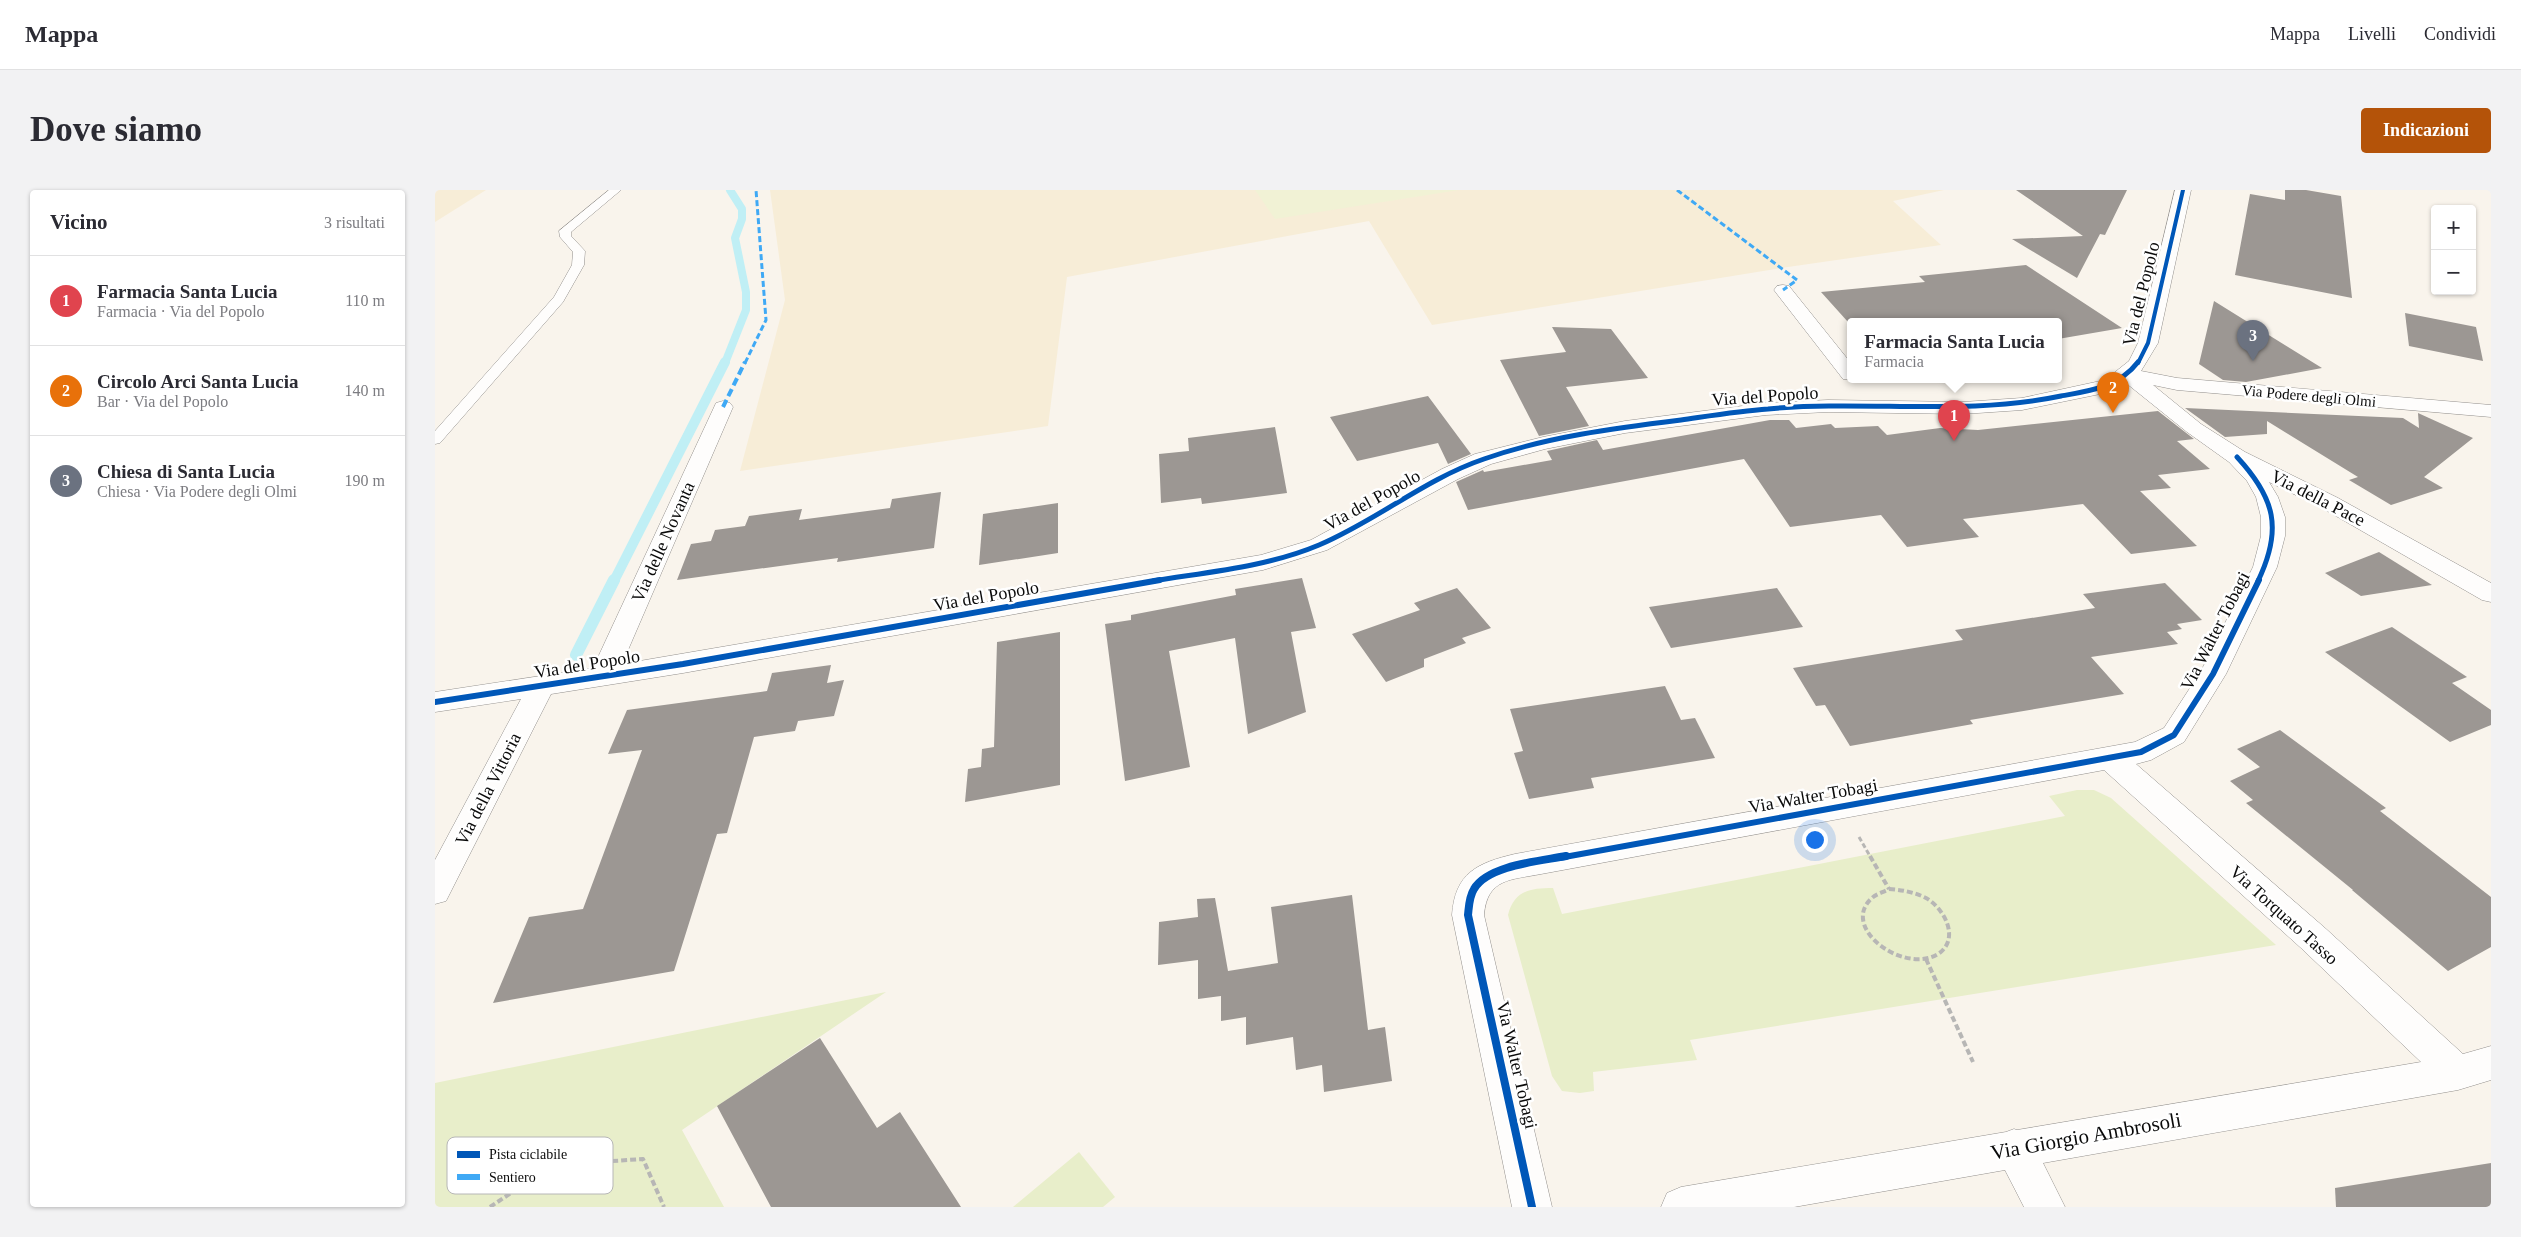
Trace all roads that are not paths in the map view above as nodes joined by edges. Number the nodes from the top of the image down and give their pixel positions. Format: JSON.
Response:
{"nodes":[{"id":1,"x":616,"y":190,"type":"edge"},
{"id":2,"x":2183,"y":190,"type":"edge"},
{"id":3,"x":1783,"y":290,"type":"dead end"},
{"id":4,"x":1847,"y":371,"type":"edge"},
{"id":5,"x":2127,"y":374,"type":"junction"},
{"id":6,"x":1856,"y":383,"type":"edge"},
{"id":7,"x":1876,"y":407,"type":"junction"},
{"id":8,"x":723,"y":408,"type":"dead end"},
{"id":9,"x":2456,"y":408,"type":"junction"},
{"id":10,"x":2491,"y":411,"type":"edge"},
{"id":11,"x":2491,"y":426,"type":"edge"},
{"id":12,"x":435,"y":440,"type":"edge"},
{"id":13,"x":2237,"y":458,"type":"junction"},
{"id":14,"x":2491,"y":594,"type":"edge"},
{"id":15,"x":603,"y":676,"type":"junction"},
{"id":16,"x":540,"y":688,"type":"junction"},
{"id":17,"x":435,"y":702,"type":"edge"},
{"id":18,"x":2109,"y":758,"type":"junction"},
{"id":19,"x":435,"y":891,"type":"edge"},
{"id":20,"x":2475,"y":1068,"type":"edge"},
{"id":21,"x":2014,"y":1148,"type":"junction"},
{"id":22,"x":1532,"y":1207,"type":"edge"},
{"id":23,"x":1681,"y":1207,"type":"edge"},
{"id":24,"x":2045,"y":1207,"type":"edge"}],
"edges":[{"from":1,"to":12,"type":"lane"},
{"from":2,"to":5,"type":"street","name":"Via del Popolo"},
{"from":3,"to":4,"type":"street"},
{"from":5,"to":7,"type":"street","name":"Via del Popolo"},
{"from":5,"to":9,"type":"street","name":"Via Podere degli Olmi"},
{"from":5,"to":13,"type":"street","name":"Via della Pace"},
{"from":6,"to":7,"type":"street"},
{"from":7,"to":15,"type":"street","name":"Via del Popolo"},
{"from":8,"to":15,"type":"street","name":"Via delle Novanta"},
{"from":9,"to":10,"type":"street","name":"Via Podere degli Olmi"},
{"from":9,"to":11,"type":"street"},
{"from":13,"to":14,"type":"street","name":"Via della Pace"},
{"from":13,"to":18,"type":"street","name":"Via Walter Tobagi"},
{"from":15,"to":16,"type":"street","name":"Via del Popolo"},
{"from":16,"to":17,"type":"street","name":"Via del Popolo"},
{"from":16,"to":19,"type":"street","name":"Via della Vittoria"},
{"from":18,"to":20,"type":"street","name":"Via Torquato Tasso"},
{"from":18,"to":22,"type":"street","name":"Via Walter Tobagi"},
{"from":20,"to":21,"type":"street","name":"Via Giorgio Ambrosoli"},
{"from":21,"to":23,"type":"street","name":"Via Giorgio Ambrosoli"},
{"from":21,"to":24,"type":"street"}]}
